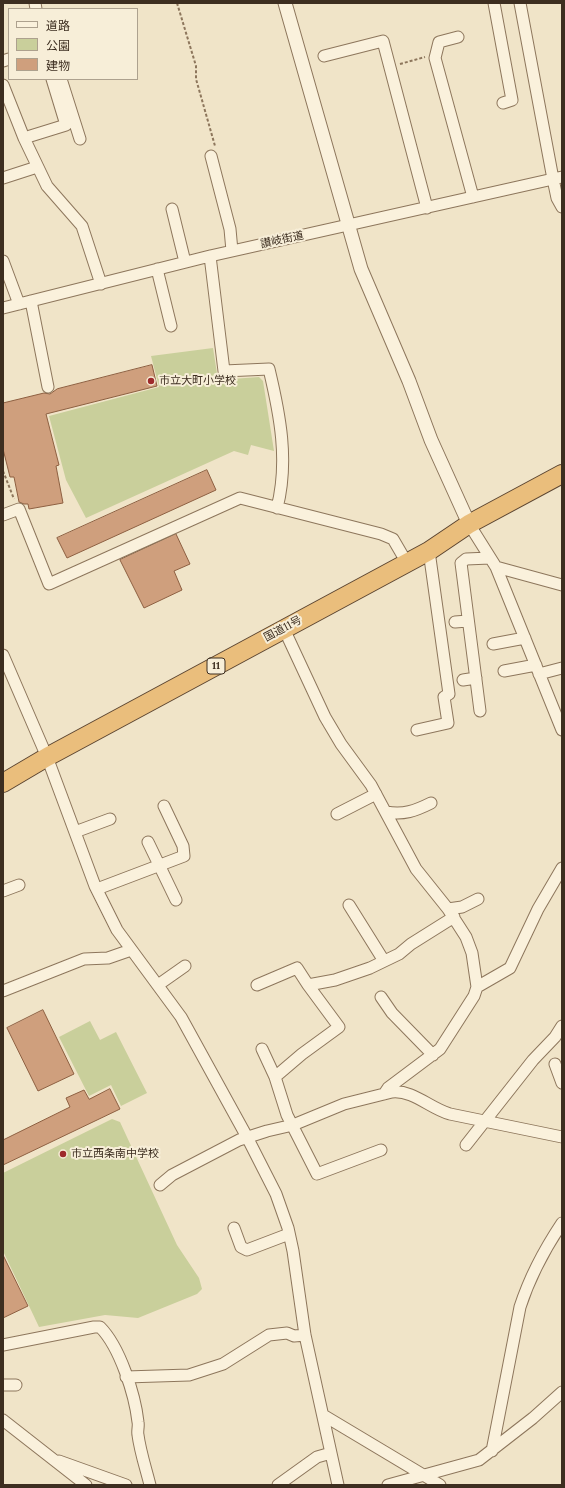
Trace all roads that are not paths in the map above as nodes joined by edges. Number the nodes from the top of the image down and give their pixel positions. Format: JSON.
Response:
{"nodes":[{"id":1,"x":285,"y":3,"type":"edge"},
{"id":2,"x":494,"y":3,"type":"edge"},
{"id":3,"x":520,"y":3,"type":"edge"},
{"id":4,"x":458,"y":37,"type":"dead end"},
{"id":5,"x":324,"y":56,"type":"dead end"},
{"id":6,"x":52,"y":80,"type":"edge"},
{"id":7,"x":61,"y":80,"type":"edge"},
{"id":8,"x":3,"y":85,"type":"edge"},
{"id":9,"x":502,"y":103,"type":"dead end"},
{"id":10,"x":24,"y":138,"type":"junction"},
{"id":11,"x":80,"y":139,"type":"dead end"},
{"id":12,"x":213,"y":152,"type":"road end"},
{"id":13,"x":37,"y":167,"type":"junction"},
{"id":14,"x":3,"y":178,"type":"edge"},
{"id":15,"x":558,"y":178,"type":"edge"},
{"id":16,"x":473,"y":197,"type":"junction"},
{"id":17,"x":562,"y":207,"type":"edge"},
{"id":18,"x":172,"y":208,"type":"dead end"},
{"id":19,"x":427,"y":208,"type":"junction"},
{"id":20,"x":348,"y":225,"type":"junction"},
{"id":21,"x":232,"y":251,"type":"junction"},
{"id":22,"x":210,"y":256,"type":"junction"},
{"id":23,"x":3,"y":261,"type":"edge"},
{"id":24,"x":185,"y":262,"type":"junction"},
{"id":25,"x":157,"y":269,"type":"junction"},
{"id":26,"x":101,"y":284,"type":"junction"},
{"id":27,"x":30,"y":301,"type":"junction"},
{"id":28,"x":19,"y":304,"type":"junction"},
{"id":29,"x":3,"y":308,"type":"edge"},
{"id":30,"x":171,"y":326,"type":"dead end"},
{"id":31,"x":48,"y":387,"type":"dead end"},
{"id":32,"x":562,"y":474,"type":"edge"},
{"id":33,"x":277,"y":508,"type":"junction"},
{"id":34,"x":3,"y":515,"type":"edge"},
{"id":35,"x":469,"y":524,"type":"junction"},
{"id":36,"x":429,"y":551,"type":"junction"},
{"id":37,"x":407,"y":563,"type":"junction"},
{"id":38,"x":493,"y":563,"type":"junction"},
{"id":39,"x":562,"y":585,"type":"edge"},
{"id":40,"x":468,"y":621,"type":"junction"},
{"id":41,"x":455,"y":622,"type":"dead end"},
{"id":42,"x":284,"y":628,"type":"junction"},
{"id":43,"x":525,"y":638,"type":"junction"},
{"id":44,"x":493,"y":644,"type":"dead end"},
{"id":45,"x":4,"y":662,"type":"edge"},
{"id":46,"x":562,"y":668,"type":"edge"},
{"id":47,"x":538,"y":669,"type":"junction"},
{"id":48,"x":504,"y":671,"type":"dead end"},
{"id":49,"x":476,"y":678,"type":"junction"},
{"id":50,"x":463,"y":680,"type":"dead end"},
{"id":51,"x":480,"y":711,"type":"dead end"},
{"id":52,"x":417,"y":730,"type":"dead end"},
{"id":53,"x":562,"y":730,"type":"edge"},
{"id":54,"x":47,"y":757,"type":"junction"},
{"id":55,"x":3,"y":782,"type":"edge"},
{"id":56,"x":376,"y":794,"type":"junction"},
{"id":57,"x":431,"y":803,"type":"dead end"},
{"id":58,"x":164,"y":806,"type":"dead end"},
{"id":59,"x":386,"y":812,"type":"junction"},
{"id":60,"x":337,"y":814,"type":"dead end"},
{"id":61,"x":110,"y":819,"type":"dead end"},
{"id":62,"x":75,"y":832,"type":"junction"},
{"id":63,"x":148,"y":842,"type":"dead end"},
{"id":64,"x":159,"y":866,"type":"junction"},
{"id":65,"x":562,"y":868,"type":"edge"},
{"id":66,"x":19,"y":885,"type":"dead end"},
{"id":67,"x":97,"y":889,"type":"junction"},
{"id":68,"x":3,"y":891,"type":"edge"},
{"id":69,"x":478,"y":899,"type":"dead end"},
{"id":70,"x":176,"y":900,"type":"dead end"},
{"id":71,"x":349,"y":905,"type":"dead end"},
{"id":72,"x":451,"y":913,"type":"junction"},
{"id":73,"x":131,"y":950,"type":"junction"},
{"id":74,"x":384,"y":961,"type":"junction"},
{"id":75,"x":185,"y":966,"type":"dead end"},
{"id":76,"x":158,"y":985,"type":"junction"},
{"id":77,"x":258,"y":985,"type":"dead end"},
{"id":78,"x":308,"y":985,"type":"junction"},
{"id":79,"x":477,"y":987,"type":"junction"},
{"id":80,"x":3,"y":991,"type":"edge"},
{"id":81,"x":381,"y":997,"type":"dead end"},
{"id":82,"x":562,"y":1026,"type":"edge"},
{"id":83,"x":262,"y":1049,"type":"dead end"},
{"id":84,"x":433,"y":1055,"type":"junction"},
{"id":85,"x":555,"y":1064,"type":"dead end"},
{"id":86,"x":275,"y":1077,"type":"junction"},
{"id":87,"x":562,"y":1083,"type":"edge"},
{"id":88,"x":384,"y":1094,"type":"junction"},
{"id":89,"x":485,"y":1121,"type":"junction"},
{"id":90,"x":293,"y":1125,"type":"junction"},
{"id":91,"x":247,"y":1137,"type":"junction"},
{"id":92,"x":562,"y":1137,"type":"edge"},
{"id":93,"x":466,"y":1145,"type":"dead end"},
{"id":94,"x":381,"y":1150,"type":"dead end"},
{"id":95,"x":160,"y":1185,"type":"dead end"},
{"id":96,"x":562,"y":1223,"type":"edge"},
{"id":97,"x":234,"y":1228,"type":"dead end"},
{"id":98,"x":289,"y":1234,"type":"junction"},
{"id":99,"x":305,"y":1335,"type":"junction"},
{"id":100,"x":3,"y":1345,"type":"edge"},
{"id":101,"x":126,"y":1377,"type":"junction"},
{"id":102,"x":3,"y":1385,"type":"edge"},
{"id":103,"x":16,"y":1385,"type":"dead end"},
{"id":104,"x":562,"y":1392,"type":"edge"},
{"id":105,"x":323,"y":1415,"type":"junction"},
{"id":106,"x":3,"y":1420,"type":"edge"},
{"id":107,"x":492,"y":1451,"type":"junction"},
{"id":108,"x":331,"y":1453,"type":"junction"},
{"id":109,"x":51,"y":1459,"type":"junction"},
{"id":110,"x":424,"y":1476,"type":"junction"},
{"id":111,"x":402,"y":1483,"type":"edge"},
{"id":112,"x":86,"y":1485,"type":"edge"},
{"id":113,"x":126,"y":1485,"type":"edge"},
{"id":114,"x":150,"y":1485,"type":"edge"},
{"id":115,"x":278,"y":1485,"type":"edge"},
{"id":116,"x":338,"y":1485,"type":"edge"},
{"id":117,"x":388,"y":1485,"type":"edge"},
{"id":118,"x":440,"y":1485,"type":"edge"}],
"edges":[{"from":1,"to":20,"type":"street"},
{"from":2,"to":9,"type":"street"},
{"from":3,"to":15,"type":"street"},
{"from":4,"to":16,"type":"street"},
{"from":5,"to":19,"type":"street"},
{"from":6,"to":10,"type":"street"},
{"from":7,"to":11,"type":"street"},
{"from":8,"to":10,"type":"street"},
{"from":10,"to":13,"type":"street"},
{"from":12,"to":21,"type":"street"},
{"from":13,"to":14,"type":"street"},
{"from":13,"to":26,"type":"street"},
{"from":15,"to":16,"type":"street","name":"讃岐街道"},
{"from":15,"to":17,"type":"street"},
{"from":16,"to":19,"type":"street","name":"讃岐街道"},
{"from":18,"to":24,"type":"street"},
{"from":19,"to":20,"type":"street","name":"讃岐街道"},
{"from":20,"to":21,"type":"street","name":"讃岐街道"},
{"from":20,"to":35,"type":"street"},
{"from":21,"to":22,"type":"street","name":"讃岐街道"},
{"from":22,"to":24,"type":"street","name":"讃岐街道"},
{"from":22,"to":33,"type":"street"},
{"from":23,"to":28,"type":"street"},
{"from":24,"to":25,"type":"street","name":"讃岐街道"},
{"from":25,"to":26,"type":"street","name":"讃岐街道"},
{"from":25,"to":30,"type":"street"},
{"from":26,"to":27,"type":"street","name":"讃岐街道"},
{"from":27,"to":28,"type":"street","name":"讃岐街道"},
{"from":27,"to":31,"type":"street"},
{"from":28,"to":29,"type":"street","name":"讃岐街道"},
{"from":32,"to":35,"type":"highway","name":"国道11号","number":"11"},
{"from":33,"to":34,"type":"street"},
{"from":33,"to":37,"type":"street"},
{"from":35,"to":36,"type":"highway","name":"国道11号","number":"11"},
{"from":35,"to":38,"type":"street"},
{"from":36,"to":37,"type":"highway","name":"国道11号","number":"11"},
{"from":36,"to":52,"type":"street"},
{"from":37,"to":42,"type":"highway","name":"国道11号","number":"11"},
{"from":38,"to":39,"type":"street"},
{"from":38,"to":40,"type":"street"},
{"from":38,"to":43,"type":"street"},
{"from":40,"to":41,"type":"street"},
{"from":40,"to":49,"type":"street"},
{"from":42,"to":54,"type":"highway","name":"国道11号","number":"11"},
{"from":42,"to":56,"type":"street"},
{"from":43,"to":44,"type":"street"},
{"from":43,"to":47,"type":"street"},
{"from":45,"to":54,"type":"street"},
{"from":46,"to":47,"type":"street"},
{"from":47,"to":48,"type":"street"},
{"from":47,"to":53,"type":"street"},
{"from":49,"to":50,"type":"street"},
{"from":49,"to":51,"type":"street"},
{"from":54,"to":55,"type":"highway","name":"国道11号","number":"11"},
{"from":54,"to":62,"type":"street"},
{"from":56,"to":59,"type":"street"},
{"from":56,"to":60,"type":"street"},
{"from":57,"to":59,"type":"street"},
{"from":58,"to":64,"type":"street"},
{"from":59,"to":72,"type":"street"},
{"from":61,"to":62,"type":"street"},
{"from":62,"to":67,"type":"street"},
{"from":63,"to":64,"type":"street"},
{"from":64,"to":67,"type":"street"},
{"from":64,"to":70,"type":"street"},
{"from":65,"to":79,"type":"street"},
{"from":66,"to":68,"type":"street"},
{"from":67,"to":73,"type":"street"},
{"from":69,"to":72,"type":"street"},
{"from":71,"to":74,"type":"street"},
{"from":72,"to":74,"type":"street"},
{"from":72,"to":79,"type":"street"},
{"from":73,"to":76,"type":"street"},
{"from":73,"to":80,"type":"street"},
{"from":74,"to":78,"type":"street"},
{"from":75,"to":76,"type":"street"},
{"from":76,"to":91,"type":"street"},
{"from":77,"to":78,"type":"street"},
{"from":78,"to":86,"type":"street"},
{"from":79,"to":84,"type":"street"},
{"from":81,"to":84,"type":"street"},
{"from":82,"to":89,"type":"street"},
{"from":83,"to":86,"type":"street"},
{"from":84,"to":88,"type":"street"},
{"from":85,"to":87,"type":"street"},
{"from":86,"to":90,"type":"street"},
{"from":88,"to":89,"type":"street"},
{"from":88,"to":90,"type":"street"},
{"from":89,"to":92,"type":"street"},
{"from":89,"to":93,"type":"street"},
{"from":90,"to":91,"type":"street"},
{"from":90,"to":94,"type":"street"},
{"from":91,"to":95,"type":"street"},
{"from":91,"to":98,"type":"street"},
{"from":96,"to":107,"type":"street"},
{"from":97,"to":98,"type":"street"},
{"from":98,"to":99,"type":"street"},
{"from":99,"to":101,"type":"street"},
{"from":99,"to":105,"type":"street"},
{"from":100,"to":101,"type":"street"},
{"from":101,"to":114,"type":"street"},
{"from":102,"to":103,"type":"street"},
{"from":104,"to":107,"type":"street"},
{"from":105,"to":108,"type":"street"},
{"from":105,"to":110,"type":"street"},
{"from":106,"to":109,"type":"street"},
{"from":107,"to":110,"type":"street"},
{"from":108,"to":115,"type":"street"},
{"from":108,"to":116,"type":"street"},
{"from":109,"to":112,"type":"street"},
{"from":109,"to":113,"type":"street"},
{"from":110,"to":111,"type":"street"},
{"from":110,"to":118,"type":"street"},
{"from":111,"to":117,"type":"street"}]}
